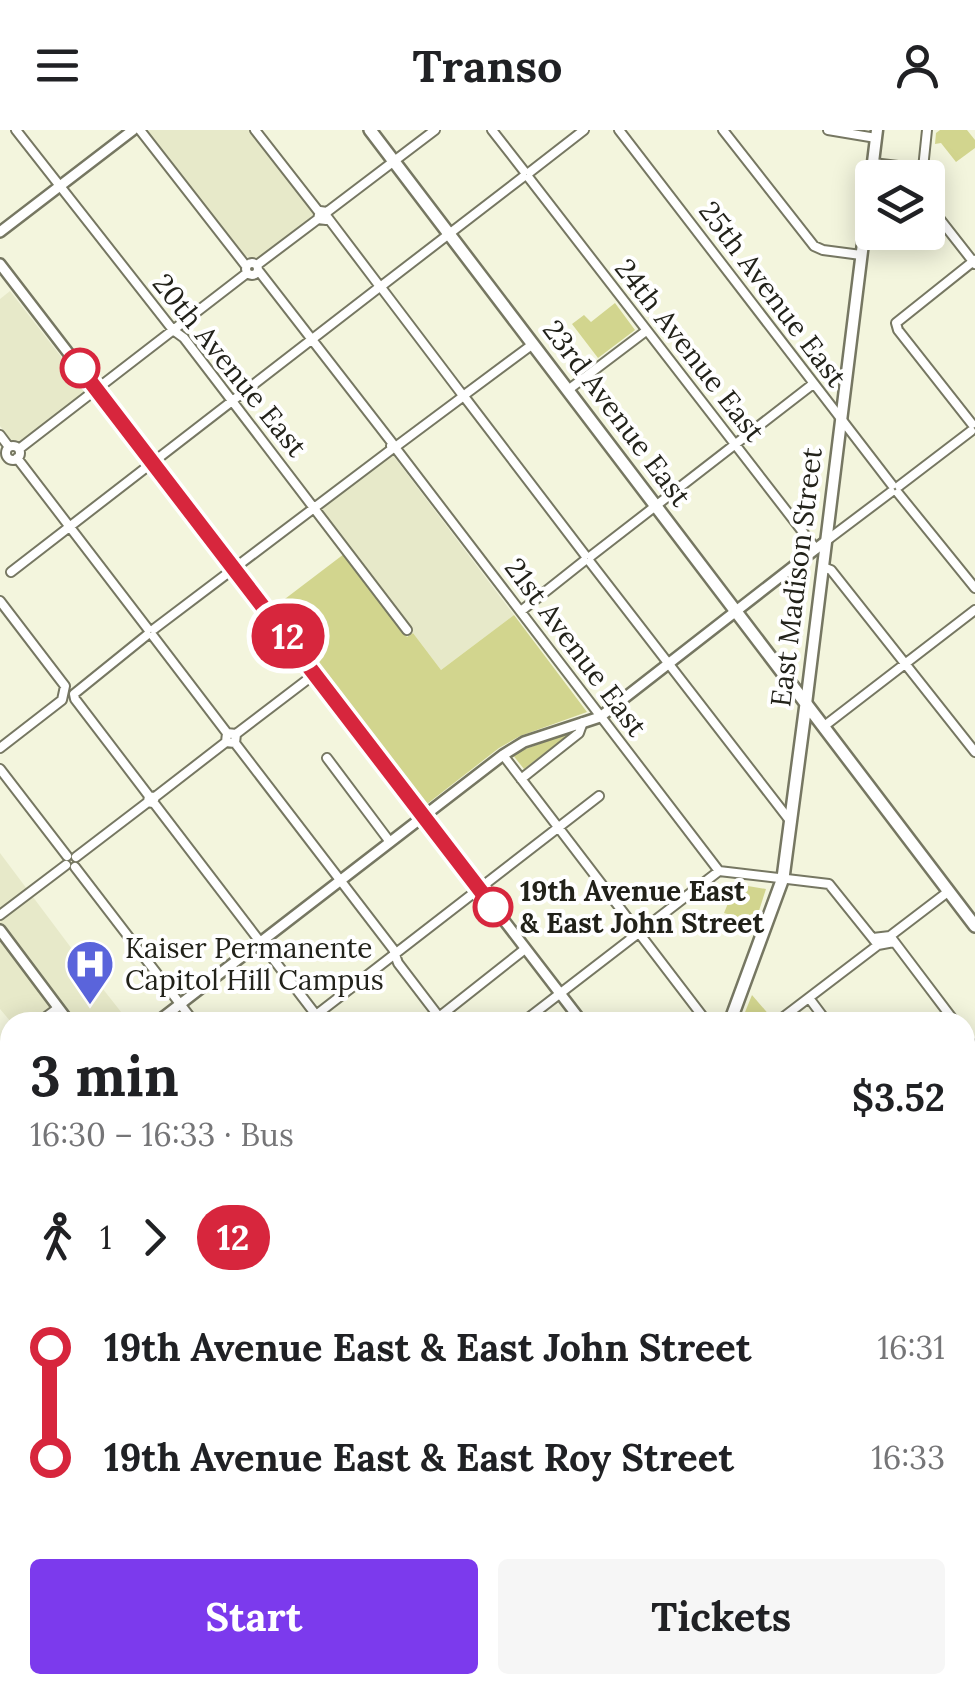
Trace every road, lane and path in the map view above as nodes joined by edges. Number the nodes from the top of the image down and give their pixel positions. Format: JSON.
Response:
{"nodes":[{"id":1,"x":16,"y":130,"type":"edge"},
{"id":2,"x":136,"y":130,"type":"edge"},
{"id":3,"x":255,"y":130,"type":"edge"},
{"id":4,"x":370,"y":130,"type":"edge"},
{"id":5,"x":434,"y":130,"type":"edge"},
{"id":6,"x":492,"y":130,"type":"edge"},
{"id":7,"x":584,"y":130,"type":"edge"},
{"id":8,"x":619,"y":130,"type":"edge"},
{"id":9,"x":723,"y":130,"type":"edge"},
{"id":10,"x":828,"y":130,"type":"edge"},
{"id":11,"x":927,"y":130,"type":"edge"},
{"id":12,"x":876,"y":134,"type":"edge"},
{"id":13,"x":872,"y":160,"type":"edge"},
{"id":14,"x":924,"y":160,"type":"edge"},
{"id":15,"x":394,"y":162,"type":"junction"},
{"id":16,"x":526,"y":175,"type":"junction"},
{"id":17,"x":59,"y":186,"type":"junction"},
{"id":18,"x":323,"y":215,"type":"junction"},
{"id":19,"x":945,"y":225,"type":"edge"},
{"id":20,"x":0,"y":232,"type":"edge"},
{"id":21,"x":449,"y":234,"type":"junction"},
{"id":22,"x":863,"y":250,"type":"edge"},
{"id":23,"x":862,"y":255,"type":"junction"},
{"id":24,"x":974,"y":262,"type":"edge"},
{"id":25,"x":0,"y":264,"type":"edge"},
{"id":26,"x":258,"y":267,"type":"junction"},
{"id":27,"x":247,"y":270,"type":"junction"},
{"id":28,"x":381,"y":287,"type":"junction"},
{"id":29,"x":172,"y":330,"type":"junction"},
{"id":30,"x":646,"y":330,"type":"junction"},
{"id":31,"x":313,"y":338,"type":"junction"},
{"id":32,"x":533,"y":344,"type":"junction"},
{"id":33,"x":814,"y":384,"type":"junction"},
{"id":34,"x":97,"y":388,"type":"junction"},
{"id":35,"x":568,"y":390,"type":"junction"},
{"id":36,"x":464,"y":396,"type":"junction"},
{"id":37,"x":233,"y":400,"type":"junction"},
{"id":38,"x":840,"y":419,"type":"junction"},
{"id":39,"x":973,"y":428,"type":"edge"},
{"id":40,"x":0,"y":435,"type":"edge"},
{"id":41,"x":735,"y":445,"type":"junction"},
{"id":42,"x":395,"y":447,"type":"junction"},
{"id":43,"x":11,"y":455,"type":"edge"},
{"id":44,"x":154,"y":461,"type":"junction"},
{"id":45,"x":895,"y":489,"type":"junction"},
{"id":46,"x":656,"y":506,"type":"junction"},
{"id":47,"x":316,"y":509,"type":"junction"},
{"id":48,"x":70,"y":526,"type":"junction"},
{"id":49,"x":821,"y":545,"type":"junction"},
{"id":50,"x":588,"y":558,"type":"junction"},
{"id":51,"x":823,"y":567,"type":"junction"},
{"id":52,"x":236,"y":568,"type":"junction"},
{"id":53,"x":11,"y":572,"type":"dead end"},
{"id":54,"x":975,"y":588,"type":"edge"},
{"id":55,"x":0,"y":602,"type":"edge"},
{"id":56,"x":975,"y":610,"type":"edge"},
{"id":57,"x":521,"y":611,"type":"junction"},
{"id":58,"x":736,"y":611,"type":"junction"},
{"id":59,"x":407,"y":630,"type":"dead end"},
{"id":60,"x":150,"y":632,"type":"junction"},
{"id":61,"x":669,"y":663,"type":"junction"},
{"id":62,"x":906,"y":664,"type":"junction"},
{"id":63,"x":316,"y":673,"type":"junction"},
{"id":64,"x":70,"y":694,"type":"junction"},
{"id":65,"x":806,"y":704,"type":"junction"},
{"id":66,"x":600,"y":717,"type":"junction"},
{"id":67,"x":583,"y":722,"type":"junction"},
{"id":68,"x":826,"y":731,"type":"junction"},
{"id":69,"x":231,"y":738,"type":"junction"},
{"id":70,"x":801,"y":744,"type":"junction"},
{"id":71,"x":0,"y":748,"type":"edge"},
{"id":72,"x":975,"y":752,"type":"edge"},
{"id":73,"x":503,"y":755,"type":"junction"},
{"id":74,"x":327,"y":758,"type":"dead end"},
{"id":75,"x":0,"y":769,"type":"edge"},
{"id":76,"x":521,"y":778,"type":"junction"},
{"id":77,"x":599,"y":796,"type":"dead end"},
{"id":78,"x":151,"y":800,"type":"junction"},
{"id":79,"x":425,"y":816,"type":"junction"},
{"id":80,"x":791,"y":822,"type":"junction"},
{"id":81,"x":558,"y":828,"type":"junction"},
{"id":82,"x":390,"y":842,"type":"junction"},
{"id":83,"x":71,"y":861,"type":"junction"},
{"id":84,"x":719,"y":871,"type":"junction"},
{"id":85,"x":783,"y":878,"type":"junction"},
{"id":86,"x":340,"y":880,"type":"junction"},
{"id":87,"x":480,"y":890,"type":"junction"},
{"id":88,"x":949,"y":890,"type":"junction"},
{"id":89,"x":0,"y":915,"type":"edge"},
{"id":90,"x":975,"y":926,"type":"edge"},
{"id":91,"x":638,"y":933,"type":"junction"},
{"id":92,"x":1,"y":934,"type":"edge"},
{"id":93,"x":892,"y":939,"type":"junction"},
{"id":94,"x":260,"y":942,"type":"junction"},
{"id":95,"x":876,"y":942,"type":"junction"},
{"id":96,"x":525,"y":949,"type":"junction"},
{"id":97,"x":395,"y":955,"type":"junction"},
{"id":98,"x":560,"y":994,"type":"junction"},
{"id":99,"x":809,"y":998,"type":"junction"},
{"id":100,"x":180,"y":1004,"type":"junction"},
{"id":101,"x":58,"y":1008,"type":"junction"},
{"id":102,"x":53,"y":1012,"type":"edge"},
{"id":103,"x":61,"y":1012,"type":"edge"},
{"id":104,"x":170,"y":1012,"type":"edge"},
{"id":105,"x":186,"y":1012,"type":"edge"},
{"id":106,"x":308,"y":1012,"type":"edge"},
{"id":107,"x":323,"y":1012,"type":"edge"},
{"id":108,"x":435,"y":1012,"type":"edge"},
{"id":109,"x":450,"y":1012,"type":"edge"},
{"id":110,"x":537,"y":1012,"type":"edge"},
{"id":111,"x":574,"y":1012,"type":"edge"},
{"id":112,"x":699,"y":1012,"type":"edge"},
{"id":113,"x":734,"y":1012,"type":"edge"},
{"id":114,"x":791,"y":1012,"type":"edge"},
{"id":115,"x":820,"y":1012,"type":"edge"},
{"id":116,"x":947,"y":1012,"type":"edge"}],
"edges":[{"from":1,"to":17,"type":"street","name":"20th Avenue East"},
{"from":2,"to":17,"type":"street"},
{"from":2,"to":27,"type":"street"},
{"from":3,"to":18,"type":"street"},
{"from":4,"to":15,"type":"main road","name":"23rd Avenue East"},
{"from":5,"to":15,"type":"street"},
{"from":6,"to":16,"type":"street","name":"24th Avenue East"},
{"from":7,"to":16,"type":"street"},
{"from":8,"to":33,"type":"street","name":"25th Avenue East"},
{"from":9,"to":23,"type":"street"},
{"from":10,"to":12,"type":"street"},
{"from":11,"to":14,"type":"street"},
{"from":12,"to":13,"type":"main road","name":"East Madison Street"},
{"from":15,"to":18,"type":"street"},
{"from":15,"to":21,"type":"main road","name":"23rd Avenue East"},
{"from":16,"to":21,"type":"street"},
{"from":16,"to":30,"type":"street","name":"24th Avenue East"},
{"from":17,"to":20,"type":"street"},
{"from":17,"to":29,"type":"street","name":"20th Avenue East"},
{"from":18,"to":26,"type":"street"},
{"from":18,"to":28,"type":"street"},
{"from":19,"to":24,"type":"street"},
{"from":21,"to":28,"type":"street"},
{"from":21,"to":32,"type":"main road","name":"23rd Avenue East"},
{"from":22,"to":23,"type":"main road","name":"East Madison Street"},
{"from":23,"to":38,"type":"main road","name":"East Madison Street"},
{"from":24,"to":39,"type":"street"},
{"from":25,"to":34,"type":"street"},
{"from":26,"to":27,"type":"street"},
{"from":26,"to":31,"type":"street","name":"21st Avenue East"},
{"from":27,"to":29,"type":"street"},
{"from":28,"to":31,"type":"street"},
{"from":28,"to":36,"type":"street"},
{"from":29,"to":34,"type":"street"},
{"from":29,"to":37,"type":"street","name":"20th Avenue East"},
{"from":30,"to":35,"type":"street"},
{"from":30,"to":41,"type":"street","name":"24th Avenue East"},
{"from":31,"to":37,"type":"street"},
{"from":31,"to":42,"type":"street","name":"21st Avenue East"},
{"from":32,"to":35,"type":"main road","name":"23rd Avenue East"},
{"from":32,"to":36,"type":"street"},
{"from":33,"to":38,"type":"street","name":"25th Avenue East"},
{"from":33,"to":41,"type":"street"},
{"from":34,"to":43,"type":"street"},
{"from":34,"to":44,"type":"street"},
{"from":35,"to":46,"type":"main road","name":"23rd Avenue East"},
{"from":36,"to":42,"type":"street"},
{"from":36,"to":50,"type":"street"},
{"from":37,"to":44,"type":"street"},
{"from":37,"to":47,"type":"street","name":"20th Avenue East"},
{"from":38,"to":45,"type":"street","name":"25th Avenue East"},
{"from":38,"to":49,"type":"main road","name":"East Madison Street"},
{"from":39,"to":45,"type":"street"},
{"from":40,"to":43,"type":"street"},
{"from":41,"to":46,"type":"street"},
{"from":41,"to":49,"type":"street","name":"24th Avenue East"},
{"from":42,"to":47,"type":"street"},
{"from":42,"to":57,"type":"street","name":"21st Avenue East"},
{"from":43,"to":48,"type":"street"},
{"from":44,"to":48,"type":"street"},
{"from":44,"to":52,"type":"street"},
{"from":45,"to":49,"type":"street"},
{"from":45,"to":54,"type":"street","name":"25th Avenue East"},
{"from":46,"to":50,"type":"street"},
{"from":46,"to":58,"type":"main road","name":"23rd Avenue East"},
{"from":47,"to":52,"type":"street"},
{"from":47,"to":59,"type":"street","name":"20th Avenue East"},
{"from":48,"to":53,"type":"street"},
{"from":48,"to":60,"type":"street"},
{"from":49,"to":51,"type":"main road","name":"East Madison Street"},
{"from":49,"to":58,"type":"street"},
{"from":50,"to":57,"type":"street"},
{"from":50,"to":61,"type":"street"},
{"from":51,"to":62,"type":"street"},
{"from":51,"to":65,"type":"main road","name":"East Madison Street"},
{"from":52,"to":60,"type":"street"},
{"from":52,"to":63,"type":"street"},
{"from":55,"to":64,"type":"street"},
{"from":56,"to":62,"type":"street"},
{"from":57,"to":66,"type":"street","name":"21st Avenue East"},
{"from":58,"to":61,"type":"street"},
{"from":58,"to":65,"type":"main road","name":"23rd Avenue East"},
{"from":60,"to":64,"type":"street"},
{"from":60,"to":69,"type":"street"},
{"from":61,"to":66,"type":"street"},
{"from":61,"to":80,"type":"street"},
{"from":62,"to":68,"type":"street"},
{"from":62,"to":72,"type":"street"},
{"from":63,"to":69,"type":"street"},
{"from":63,"to":79,"type":"street"},
{"from":64,"to":71,"type":"street"},
{"from":64,"to":78,"type":"street"},
{"from":65,"to":68,"type":"main road","name":"23rd Avenue East"},
{"from":65,"to":70,"type":"main road","name":"East Madison Street"},
{"from":66,"to":67,"type":"street"},
{"from":66,"to":84,"type":"street","name":"21st Avenue East"},
{"from":67,"to":73,"type":"street"},
{"from":67,"to":76,"type":"street"},
{"from":68,"to":70,"type":"main road"},
{"from":68,"to":88,"type":"main road","name":"23rd Avenue East"},
{"from":69,"to":78,"type":"street"},
{"from":69,"to":86,"type":"street"},
{"from":70,"to":80,"type":"main road","name":"East Madison Street"},
{"from":73,"to":76,"type":"street"},
{"from":73,"to":79,"type":"street"},
{"from":74,"to":82,"type":"street"},
{"from":75,"to":83,"type":"street"},
{"from":76,"to":81,"type":"street"},
{"from":77,"to":81,"type":"street"},
{"from":78,"to":83,"type":"street"},
{"from":78,"to":94,"type":"street"},
{"from":79,"to":82,"type":"street"},
{"from":79,"to":87,"type":"street"},
{"from":80,"to":85,"type":"main road","name":"East Madison Street"},
{"from":81,"to":87,"type":"street"},
{"from":81,"to":91,"type":"street"},
{"from":82,"to":86,"type":"street"},
{"from":83,"to":89,"type":"street"},
{"from":83,"to":100,"type":"street"},
{"from":84,"to":85,"type":"street"},
{"from":84,"to":91,"type":"street"},
{"from":85,"to":95,"type":"street"},
{"from":85,"to":113,"type":"main road","name":"East Madison Street"},
{"from":86,"to":94,"type":"street"},
{"from":86,"to":97,"type":"street"},
{"from":87,"to":96,"type":"street"},
{"from":87,"to":97,"type":"street"},
{"from":88,"to":90,"type":"main road","name":"23rd Avenue East"},
{"from":88,"to":93,"type":"street"},
{"from":91,"to":98,"type":"street"},
{"from":91,"to":112,"type":"street"},
{"from":92,"to":101,"type":"street"},
{"from":93,"to":95,"type":"street"},
{"from":93,"to":116,"type":"street"},
{"from":94,"to":100,"type":"street"},
{"from":94,"to":106,"type":"street"},
{"from":95,"to":99,"type":"street"},
{"from":96,"to":98,"type":"street"},
{"from":96,"to":109,"type":"street"},
{"from":97,"to":107,"type":"street"},
{"from":97,"to":108,"type":"street"},
{"from":98,"to":110,"type":"street"},
{"from":98,"to":111,"type":"street"},
{"from":99,"to":114,"type":"street"},
{"from":99,"to":115,"type":"street"},
{"from":100,"to":104,"type":"street"},
{"from":100,"to":105,"type":"street"},
{"from":101,"to":102,"type":"street"},
{"from":101,"to":103,"type":"street"}]}
